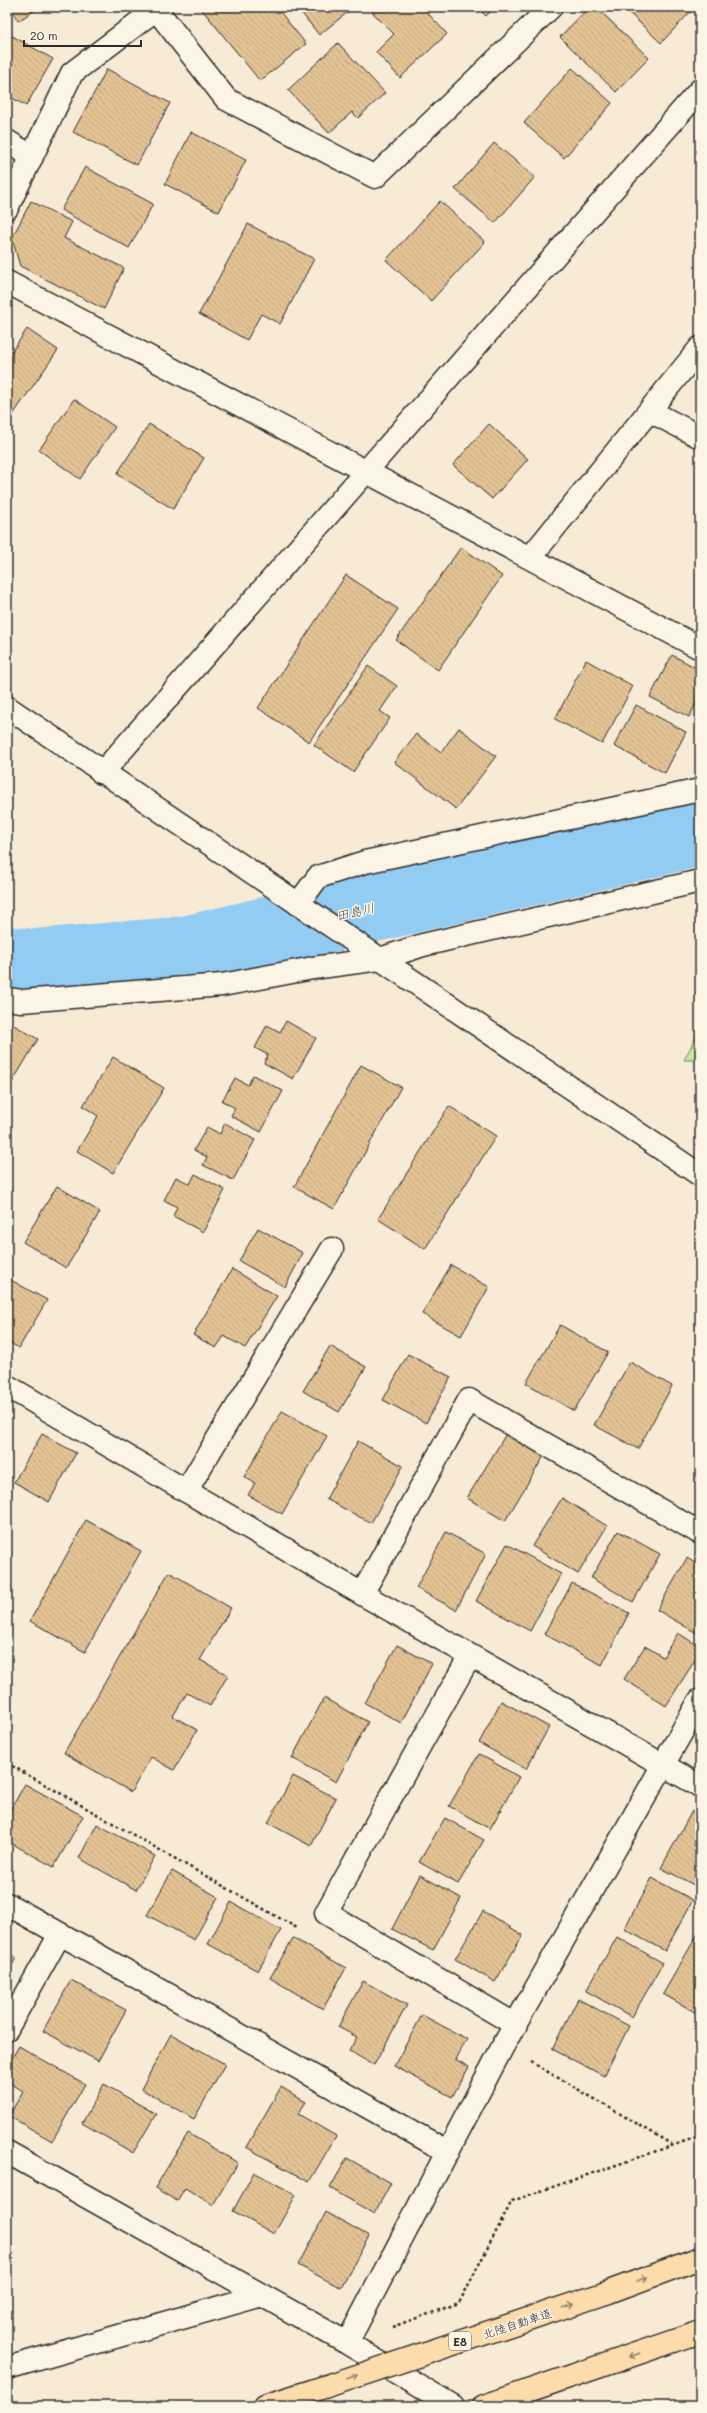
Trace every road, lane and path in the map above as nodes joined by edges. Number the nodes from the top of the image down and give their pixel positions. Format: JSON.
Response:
{"nodes":[{"id":1,"x":551,"y":7,"type":"edge"},
{"id":2,"x":158,"y":8,"type":"edge"},
{"id":3,"x":700,"y":90,"type":"edge"},
{"id":4,"x":7,"y":141,"type":"edge"},
{"id":5,"x":32,"y":157,"type":"junction"},
{"id":6,"x":7,"y":208,"type":"edge"},
{"id":7,"x":7,"y":282,"type":"edge"},
{"id":8,"x":700,"y":348,"type":"edge"},
{"id":9,"x":650,"y":411,"type":"junction"},
{"id":10,"x":700,"y":437,"type":"edge"},
{"id":11,"x":366,"y":471,"type":"junction"},
{"id":12,"x":530,"y":558,"type":"junction"},
{"id":13,"x":700,"y":648,"type":"edge"},
{"id":14,"x":7,"y":707,"type":"edge"},
{"id":15,"x":102,"y":773,"type":"junction"},
{"id":16,"x":700,"y":790,"type":"edge"},
{"id":17,"x":700,"y":881,"type":"edge"},
{"id":18,"x":298,"y":904,"type":"junction"},
{"id":19,"x":380,"y":960,"type":"junction"},
{"id":20,"x":7,"y":999,"type":"edge"},
{"id":21,"x":700,"y":1175,"type":"edge"},
{"id":22,"x":332,"y":1250,"type":"dead end"},
{"id":23,"x":7,"y":1386,"type":"edge"},
{"id":24,"x":186,"y":1491,"type":"junction"},
{"id":25,"x":700,"y":1533,"type":"edge"},
{"id":26,"x":362,"y":1594,"type":"junction"},
{"id":27,"x":470,"y":1656,"type":"junction"},
{"id":28,"x":700,"y":1700,"type":"edge"},
{"id":29,"x":7,"y":1763,"type":"edge"},
{"id":30,"x":664,"y":1767,"type":"junction"},
{"id":31,"x":700,"y":1786,"type":"edge"},
{"id":32,"x":7,"y":1904,"type":"edge"},
{"id":33,"x":326,"y":1913,"type":"junction"},
{"id":34,"x":60,"y":1934,"type":"junction"},
{"id":35,"x":516,"y":2025,"type":"junction"},
{"id":36,"x":7,"y":2029,"type":"edge"},
{"id":37,"x":503,"y":2046,"type":"junction"},
{"id":38,"x":700,"y":2136,"type":"edge"},
{"id":39,"x":673,"y":2144,"type":"junction"},
{"id":40,"x":7,"y":2152,"type":"edge"},
{"id":41,"x":448,"y":2152,"type":"junction"},
{"id":42,"x":700,"y":2258,"type":"edge"},
{"id":43,"x":262,"y":2294,"type":"junction"},
{"id":44,"x":700,"y":2332,"type":"edge"},
{"id":45,"x":347,"y":2343,"type":"junction"},
{"id":46,"x":7,"y":2368,"type":"edge"},
{"id":47,"x":264,"y":2406,"type":"edge"},
{"id":48,"x":453,"y":2406,"type":"edge"},
{"id":49,"x":484,"y":2406,"type":"edge"}],
"edges":[{"from":1,"to":2,"type":"street"},
{"from":2,"to":5,"type":"street"},
{"from":3,"to":11,"type":"street"},
{"from":4,"to":5,"type":"street"},
{"from":5,"to":6,"type":"street"},
{"from":7,"to":11,"type":"street"},
{"from":8,"to":9,"type":"street"},
{"from":9,"to":10,"type":"street"},
{"from":9,"to":12,"type":"street"},
{"from":11,"to":12,"type":"street"},
{"from":11,"to":15,"type":"street"},
{"from":12,"to":13,"type":"street"},
{"from":14,"to":15,"type":"street"},
{"from":15,"to":18,"type":"street"},
{"from":16,"to":18,"type":"street"},
{"from":17,"to":19,"type":"street"},
{"from":18,"to":19,"type":"street"},
{"from":19,"to":20,"type":"street"},
{"from":19,"to":21,"type":"street"},
{"from":22,"to":24,"type":"street"},
{"from":23,"to":24,"type":"street"},
{"from":24,"to":26,"type":"street"},
{"from":25,"to":26,"type":"street"},
{"from":26,"to":27,"type":"street"},
{"from":27,"to":30,"type":"street"},
{"from":27,"to":33,"type":"street"},
{"from":28,"to":30,"type":"street"},
{"from":29,"to":33,"type":"path"},
{"from":30,"to":31,"type":"street"},
{"from":30,"to":35,"type":"street"},
{"from":32,"to":34,"type":"street"},
{"from":33,"to":35,"type":"street"},
{"from":34,"to":36,"type":"street"},
{"from":34,"to":41,"type":"street"},
{"from":35,"to":37,"type":"street"},
{"from":37,"to":39,"type":"path"},
{"from":37,"to":41,"type":"street"},
{"from":38,"to":39,"type":"path"},
{"from":39,"to":45,"type":"path"},
{"from":40,"to":43,"type":"street"},
{"from":41,"to":45,"type":"street"},
{"from":47,"to":42,"type":"highway","name":"北陸自動車道","number":"E8","one_way":true,"bridge":true},
{"from":43,"to":45,"type":"street"},
{"from":43,"to":46,"type":"street"},
{"from":44,"to":49,"type":"highway","one_way":true},
{"from":45,"to":48,"type":"street"}]}
